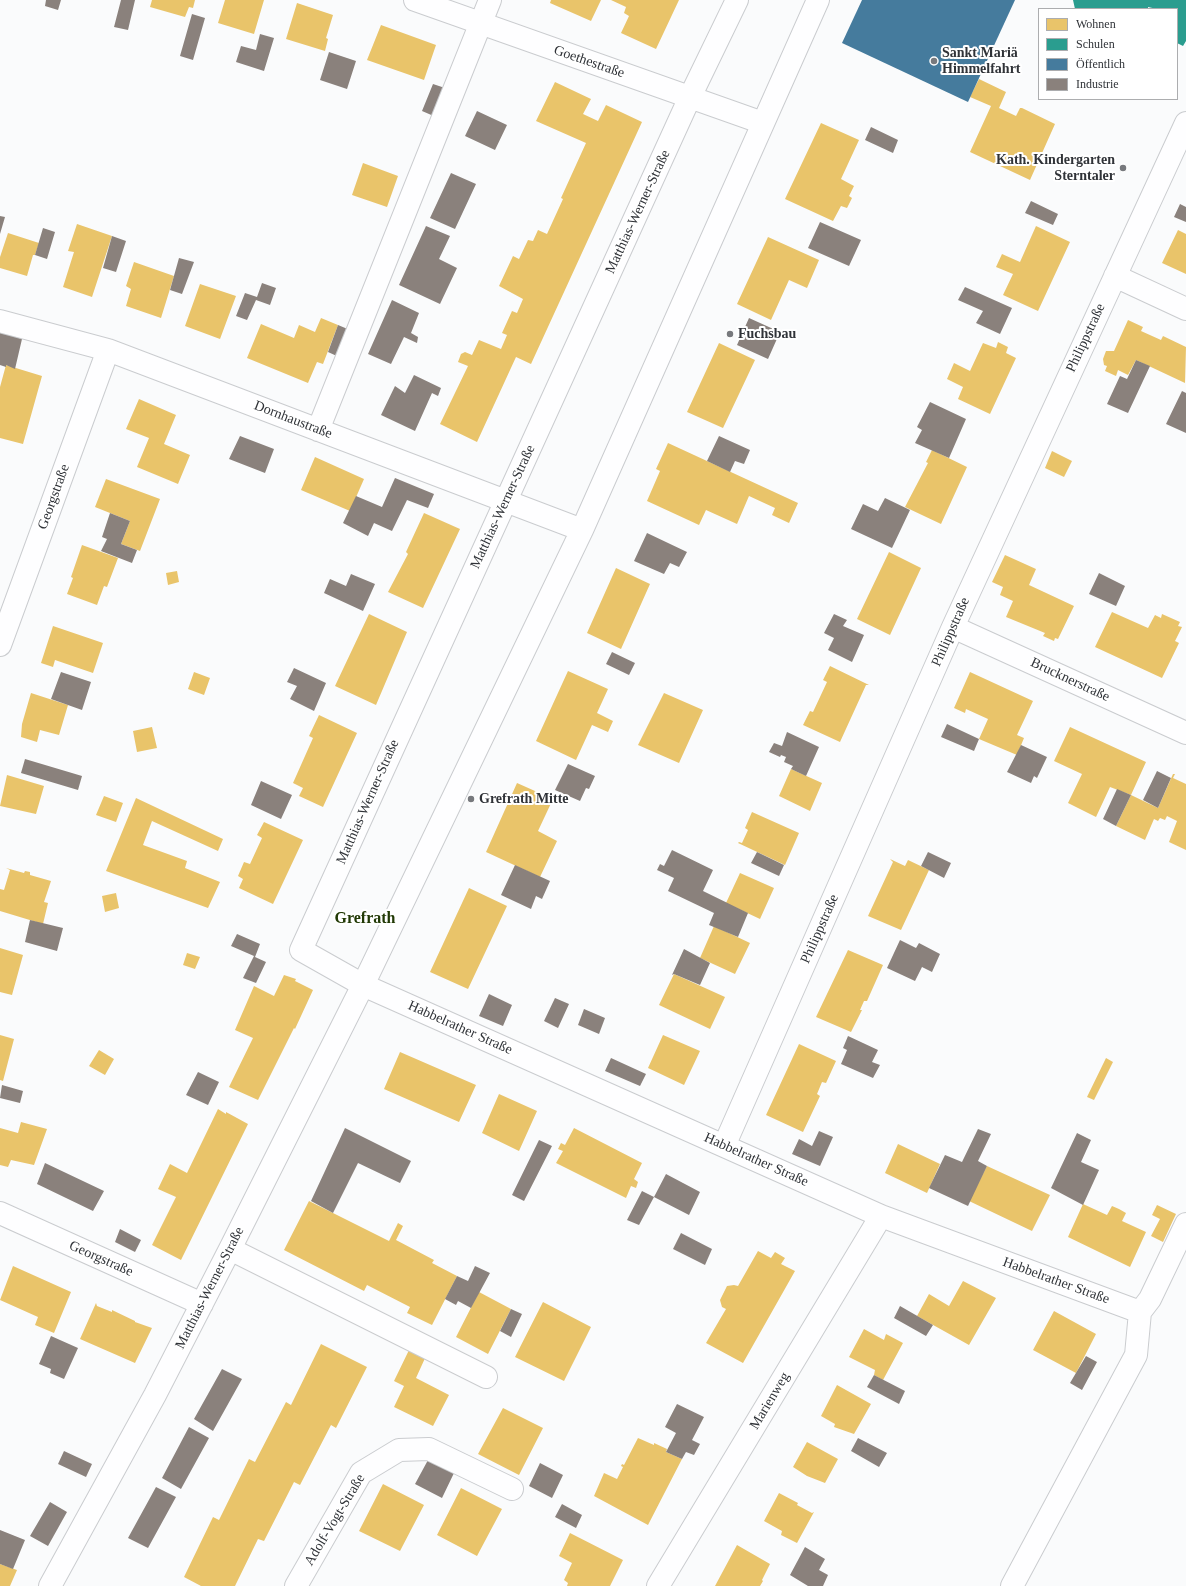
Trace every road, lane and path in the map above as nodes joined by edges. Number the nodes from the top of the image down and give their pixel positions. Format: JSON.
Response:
{"nodes":[{"id":1,"x":415,"y":0,"type":"edge"},
{"id":2,"x":490,"y":0,"type":"edge"},
{"id":3,"x":737,"y":0,"type":"edge"},
{"id":4,"x":818,"y":0,"type":"edge"},
{"id":5,"x":481,"y":23,"type":"junction"},
{"id":6,"x":690,"y":98,"type":"junction"},
{"id":7,"x":763,"y":123,"type":"junction"},
{"id":8,"x":1186,"y":123,"type":"edge"},
{"id":9,"x":1115,"y":276,"type":"junction"},
{"id":10,"x":1186,"y":309,"type":"edge"},
{"id":11,"x":0,"y":320,"type":"edge"},
{"id":12,"x":108,"y":350,"type":"junction"},
{"id":13,"x":318,"y":430,"type":"junction"},
{"id":14,"x":505,"y":501,"type":"junction"},
{"id":15,"x":582,"y":530,"type":"junction"},
{"id":16,"x":953,"y":627,"type":"junction"},
{"id":17,"x":0,"y":645,"type":"edge"},
{"id":18,"x":1186,"y":733,"type":"edge"},
{"id":19,"x":363,"y":985,"type":"junction"},
{"id":20,"x":724,"y":1146,"type":"junction"},
{"id":21,"x":0,"y":1213,"type":"edge"},
{"id":22,"x":881,"y":1216,"type":"junction"},
{"id":23,"x":1186,"y":1224,"type":"edge"},
{"id":24,"x":230,"y":1249,"type":"junction"},
{"id":25,"x":202,"y":1304,"type":"junction"},
{"id":26,"x":1145,"y":1306,"type":"junction"},
{"id":27,"x":486,"y":1377,"type":"dead end"},
{"id":28,"x":512,"y":1490,"type":"dead end"},
{"id":29,"x":50,"y":1586,"type":"edge"},
{"id":30,"x":296,"y":1586,"type":"edge"},
{"id":31,"x":658,"y":1586,"type":"edge"},
{"id":32,"x":1012,"y":1586,"type":"edge"}],
"edges":[{"from":1,"to":5,"type":"street","name":"Goethestraße"},
{"from":2,"to":5,"type":"street"},
{"from":3,"to":6,"type":"street","name":"Matthias-Werner-Straße"},
{"from":4,"to":7,"type":"street","name":"Matthias-Werner-Straße"},
{"from":5,"to":6,"type":"street","name":"Goethestraße"},
{"from":5,"to":13,"type":"street"},
{"from":6,"to":7,"type":"street","name":"Goethestraße"},
{"from":6,"to":14,"type":"street","name":"Matthias-Werner-Straße"},
{"from":7,"to":15,"type":"street","name":"Matthias-Werner-Straße"},
{"from":8,"to":9,"type":"street","name":"Philippstraße"},
{"from":9,"to":10,"type":"street"},
{"from":9,"to":16,"type":"street","name":"Philippstraße"},
{"from":11,"to":12,"type":"street","name":"Dornhaustraße"},
{"from":12,"to":13,"type":"street","name":"Dornhaustraße"},
{"from":12,"to":17,"type":"street","name":"Georgstraße"},
{"from":13,"to":14,"type":"street","name":"Dornhaustraße"},
{"from":14,"to":15,"type":"street","name":"Dornhaustraße"},
{"from":14,"to":19,"type":"street","name":"Matthias-Werner-Straße"},
{"from":15,"to":19,"type":"street","name":"Matthias-Werner-Straße"},
{"from":16,"to":18,"type":"street","name":"Brucknerstraße"},
{"from":16,"to":20,"type":"street","name":"Philippstraße"},
{"from":19,"to":20,"type":"street","name":"Habbelrather Straße"},
{"from":19,"to":24,"type":"street","name":"Matthias-Werner-Straße"},
{"from":20,"to":22,"type":"street","name":"Habbelrather Straße"},
{"from":21,"to":25,"type":"street","name":"Georgstraße"},
{"from":22,"to":26,"type":"street","name":"Habbelrather Straße"},
{"from":22,"to":31,"type":"street","name":"Marienweg"},
{"from":23,"to":26,"type":"street"},
{"from":24,"to":25,"type":"street","name":"Matthias-Werner-Straße"},
{"from":24,"to":27,"type":"street"},
{"from":25,"to":29,"type":"street","name":"Matthias-Werner-Straße"},
{"from":26,"to":32,"type":"street"},
{"from":28,"to":30,"type":"street","name":"Adolf-Vogt-Straße"}]}
